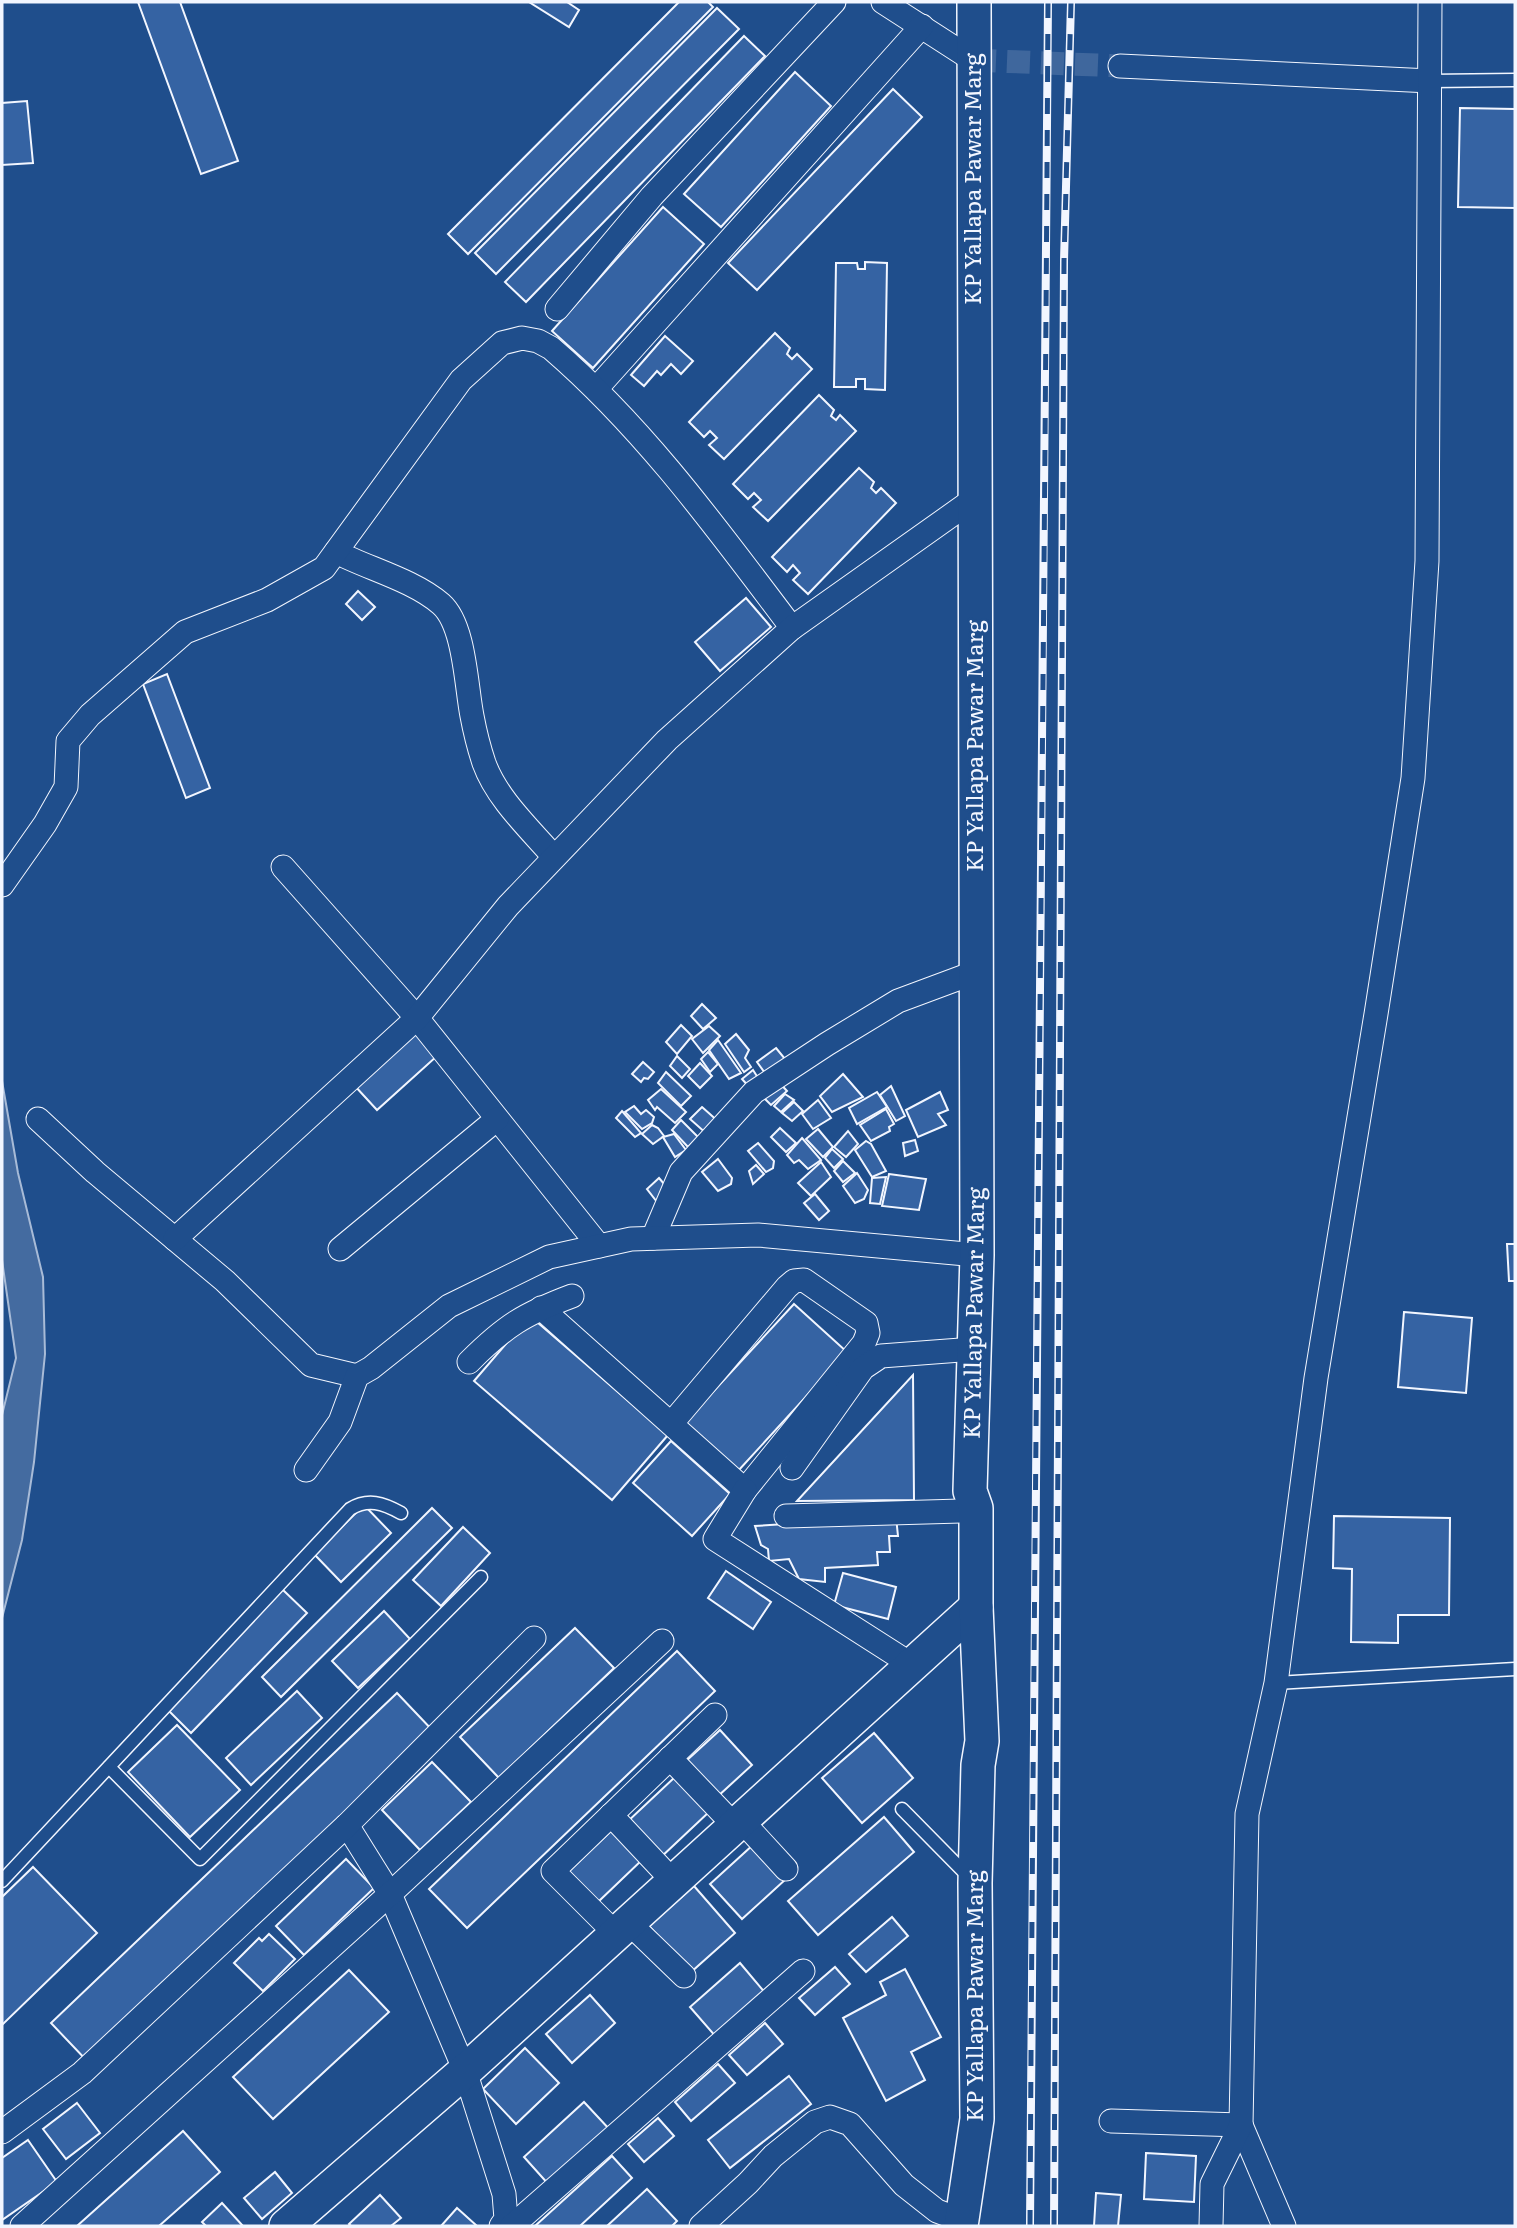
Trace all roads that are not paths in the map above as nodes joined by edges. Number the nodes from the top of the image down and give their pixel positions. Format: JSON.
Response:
{"nodes":[{"id":1,"x":834,"y":2,"type":"edge"},
{"id":2,"x":883,"y":2,"type":"edge"},
{"id":3,"x":974,"y":2,"type":"edge"},
{"id":4,"x":1430,"y":2,"type":"edge"},
{"id":5,"x":922,"y":26,"type":"junction"},
{"id":6,"x":973,"y":60,"type":"junction"},
{"id":7,"x":1120,"y":66,"type":"tunnel mouth"},
{"id":8,"x":1515,"y":80,"type":"edge"},
{"id":9,"x":1430,"y":81,"type":"junction"},
{"id":10,"x":557,"y":309,"type":"dead end"},
{"id":11,"x":596,"y":389,"type":"junction"},
{"id":12,"x":974,"y":499,"type":"junction"},
{"id":13,"x":336,"y":552,"type":"junction"},
{"id":14,"x":792,"y":628,"type":"junction"},
{"id":15,"x":554,"y":858,"type":"junction"},
{"id":16,"x":283,"y":867,"type":"dead end"},
{"id":17,"x":2,"y":885,"type":"edge"},
{"id":18,"x":976,"y":972,"type":"junction"},
{"id":19,"x":417,"y":1018,"type":"junction"},
{"id":20,"x":38,"y":1119,"type":"dead end"},
{"id":21,"x":498,"y":1119,"type":"junction"},
{"id":22,"x":653,"y":1238,"type":"junction"},
{"id":23,"x":175,"y":1239,"type":"junction"},
{"id":24,"x":599,"y":1246,"type":"junction"},
{"id":25,"x":340,"y":1249,"type":"dead end"},
{"id":26,"x":976,"y":1255,"type":"junction"},
{"id":27,"x":572,"y":1296,"type":"dead end"},
{"id":28,"x":541,"y":1308,"type":"junction"},
{"id":29,"x":974,"y":1349,"type":"junction"},
{"id":30,"x":469,"y":1362,"type":"dead end"},
{"id":31,"x":356,"y":1376,"type":"junction"},
{"id":32,"x":671,"y":1424,"type":"junction"},
{"id":33,"x":792,"y":1468,"type":"dead end"},
{"id":34,"x":306,"y":1470,"type":"dead end"},
{"id":35,"x":745,"y":1490,"type":"junction"},
{"id":36,"x":965,"y":1501,"type":"junction"},
{"id":37,"x":401,"y":1513,"type":"dead end"},
{"id":38,"x":786,"y":1516,"type":"dead end"},
{"id":39,"x":481,"y":1577,"type":"dead end"},
{"id":40,"x":970,"y":1613,"type":"junction"},
{"id":41,"x":534,"y":1639,"type":"dead end"},
{"id":42,"x":663,"y":1641,"type":"dead end"},
{"id":43,"x":912,"y":1665,"type":"junction"},
{"id":44,"x":1515,"y":1669,"type":"edge"},
{"id":45,"x":1276,"y":1683,"type":"junction"},
{"id":46,"x":715,"y":1715,"type":"dead end"},
{"id":47,"x":670,"y":1758,"type":"junction"},
{"id":48,"x":109,"y":1767,"type":"junction"},
{"id":49,"x":902,"y":1808,"type":"dead end"},
{"id":50,"x":611,"y":1815,"type":"junction"},
{"id":51,"x":738,"y":1823,"type":"junction"},
{"id":52,"x":347,"y":1825,"type":"junction"},
{"id":53,"x":786,"y":1869,"type":"dead end"},
{"id":54,"x":2,"y":1881,"type":"edge"},
{"id":55,"x":673,"y":1881,"type":"junction"},
{"id":56,"x":975,"y":1883,"type":"junction"},
{"id":57,"x":390,"y":1894,"type":"junction"},
{"id":58,"x":622,"y":1928,"type":"junction"},
{"id":59,"x":803,"y":1971,"type":"dead end"},
{"id":60,"x":684,"y":1976,"type":"dead end"},
{"id":61,"x":465,"y":2071,"type":"junction"},
{"id":62,"x":1111,"y":2121,"type":"dead end"},
{"id":63,"x":1241,"y":2125,"type":"junction"},
{"id":64,"x":2,"y":2132,"type":"edge"},
{"id":65,"x":961,"y":2223,"type":"edge"},
{"id":66,"x":22,"y":2226,"type":"edge"},
{"id":67,"x":286,"y":2226,"type":"edge"},
{"id":68,"x":501,"y":2226,"type":"edge"},
{"id":69,"x":512,"y":2226,"type":"edge"},
{"id":70,"x":701,"y":2226,"type":"edge"},
{"id":71,"x":1211,"y":2226,"type":"edge"},
{"id":72,"x":1284,"y":2226,"type":"edge"}],
"edges":[{"from":1,"to":10,"type":"street"},
{"from":2,"to":5,"type":"street"},
{"from":3,"to":6,"type":"street","name":"KP Yallapa Pawar Marg"},
{"from":4,"to":9,"type":"street"},
{"from":5,"to":6,"type":"street"},
{"from":5,"to":11,"type":"street"},
{"from":6,"to":12,"type":"street","name":"KP Yallapa Pawar Marg"},
{"from":7,"to":9,"type":"street"},
{"from":8,"to":9,"type":"lane"},
{"from":9,"to":45,"type":"street"},
{"from":11,"to":13,"type":"street"},
{"from":11,"to":14,"type":"street"},
{"from":12,"to":14,"type":"street"},
{"from":12,"to":18,"type":"street","name":"KP Yallapa Pawar Marg"},
{"from":13,"to":15,"type":"street"},
{"from":13,"to":17,"type":"street"},
{"from":14,"to":15,"type":"street"},
{"from":15,"to":19,"type":"street"},
{"from":16,"to":19,"type":"street"},
{"from":18,"to":22,"type":"street"},
{"from":18,"to":26,"type":"street","name":"KP Yallapa Pawar Marg"},
{"from":19,"to":21,"type":"street"},
{"from":19,"to":23,"type":"street"},
{"from":20,"to":23,"type":"street"},
{"from":21,"to":24,"type":"street"},
{"from":21,"to":25,"type":"street"},
{"from":22,"to":24,"type":"street"},
{"from":22,"to":26,"type":"street"},
{"from":23,"to":31,"type":"street"},
{"from":24,"to":31,"type":"street"},
{"from":26,"to":29,"type":"street","name":"KP Yallapa Pawar Marg"},
{"from":27,"to":28,"type":"street"},
{"from":28,"to":30,"type":"street"},
{"from":28,"to":32,"type":"street"},
{"from":29,"to":33,"type":"street"},
{"from":29,"to":36,"type":"street","name":"KP Yallapa Pawar Marg"},
{"from":31,"to":34,"type":"street"},
{"from":32,"to":35,"type":"street"},
{"from":32,"to":35,"type":"street"},
{"from":35,"to":43,"type":"street"},
{"from":36,"to":38,"type":"street"},
{"from":36,"to":40,"type":"street","name":"KP Yallapa Pawar Marg"},
{"from":37,"to":48,"type":"lane"},
{"from":39,"to":48,"type":"lane"},
{"from":40,"to":43,"type":"street"},
{"from":40,"to":56,"type":"street","name":"KP Yallapa Pawar Marg"},
{"from":41,"to":52,"type":"street"},
{"from":42,"to":57,"type":"street"},
{"from":43,"to":51,"type":"street"},
{"from":44,"to":45,"type":"lane"},
{"from":45,"to":63,"type":"street"},
{"from":46,"to":47,"type":"street"},
{"from":47,"to":50,"type":"street"},
{"from":47,"to":51,"type":"street"},
{"from":48,"to":54,"type":"lane"},
{"from":49,"to":56,"type":"lane"},
{"from":50,"to":55,"type":"street"},
{"from":50,"to":58,"type":"street"},
{"from":51,"to":53,"type":"street"},
{"from":51,"to":55,"type":"street"},
{"from":52,"to":57,"type":"street"},
{"from":52,"to":64,"type":"street"},
{"from":55,"to":58,"type":"street"},
{"from":56,"to":65,"type":"street","name":"KP Yallapa Pawar Marg"},
{"from":57,"to":61,"type":"street"},
{"from":57,"to":66,"type":"street"},
{"from":58,"to":60,"type":"street"},
{"from":58,"to":61,"type":"street"},
{"from":59,"to":69,"type":"street"},
{"from":61,"to":67,"type":"street"},
{"from":61,"to":68,"type":"street"},
{"from":62,"to":63,"type":"street"},
{"from":63,"to":71,"type":"street"},
{"from":63,"to":72,"type":"street"},
{"from":65,"to":70,"type":"street"}]}
